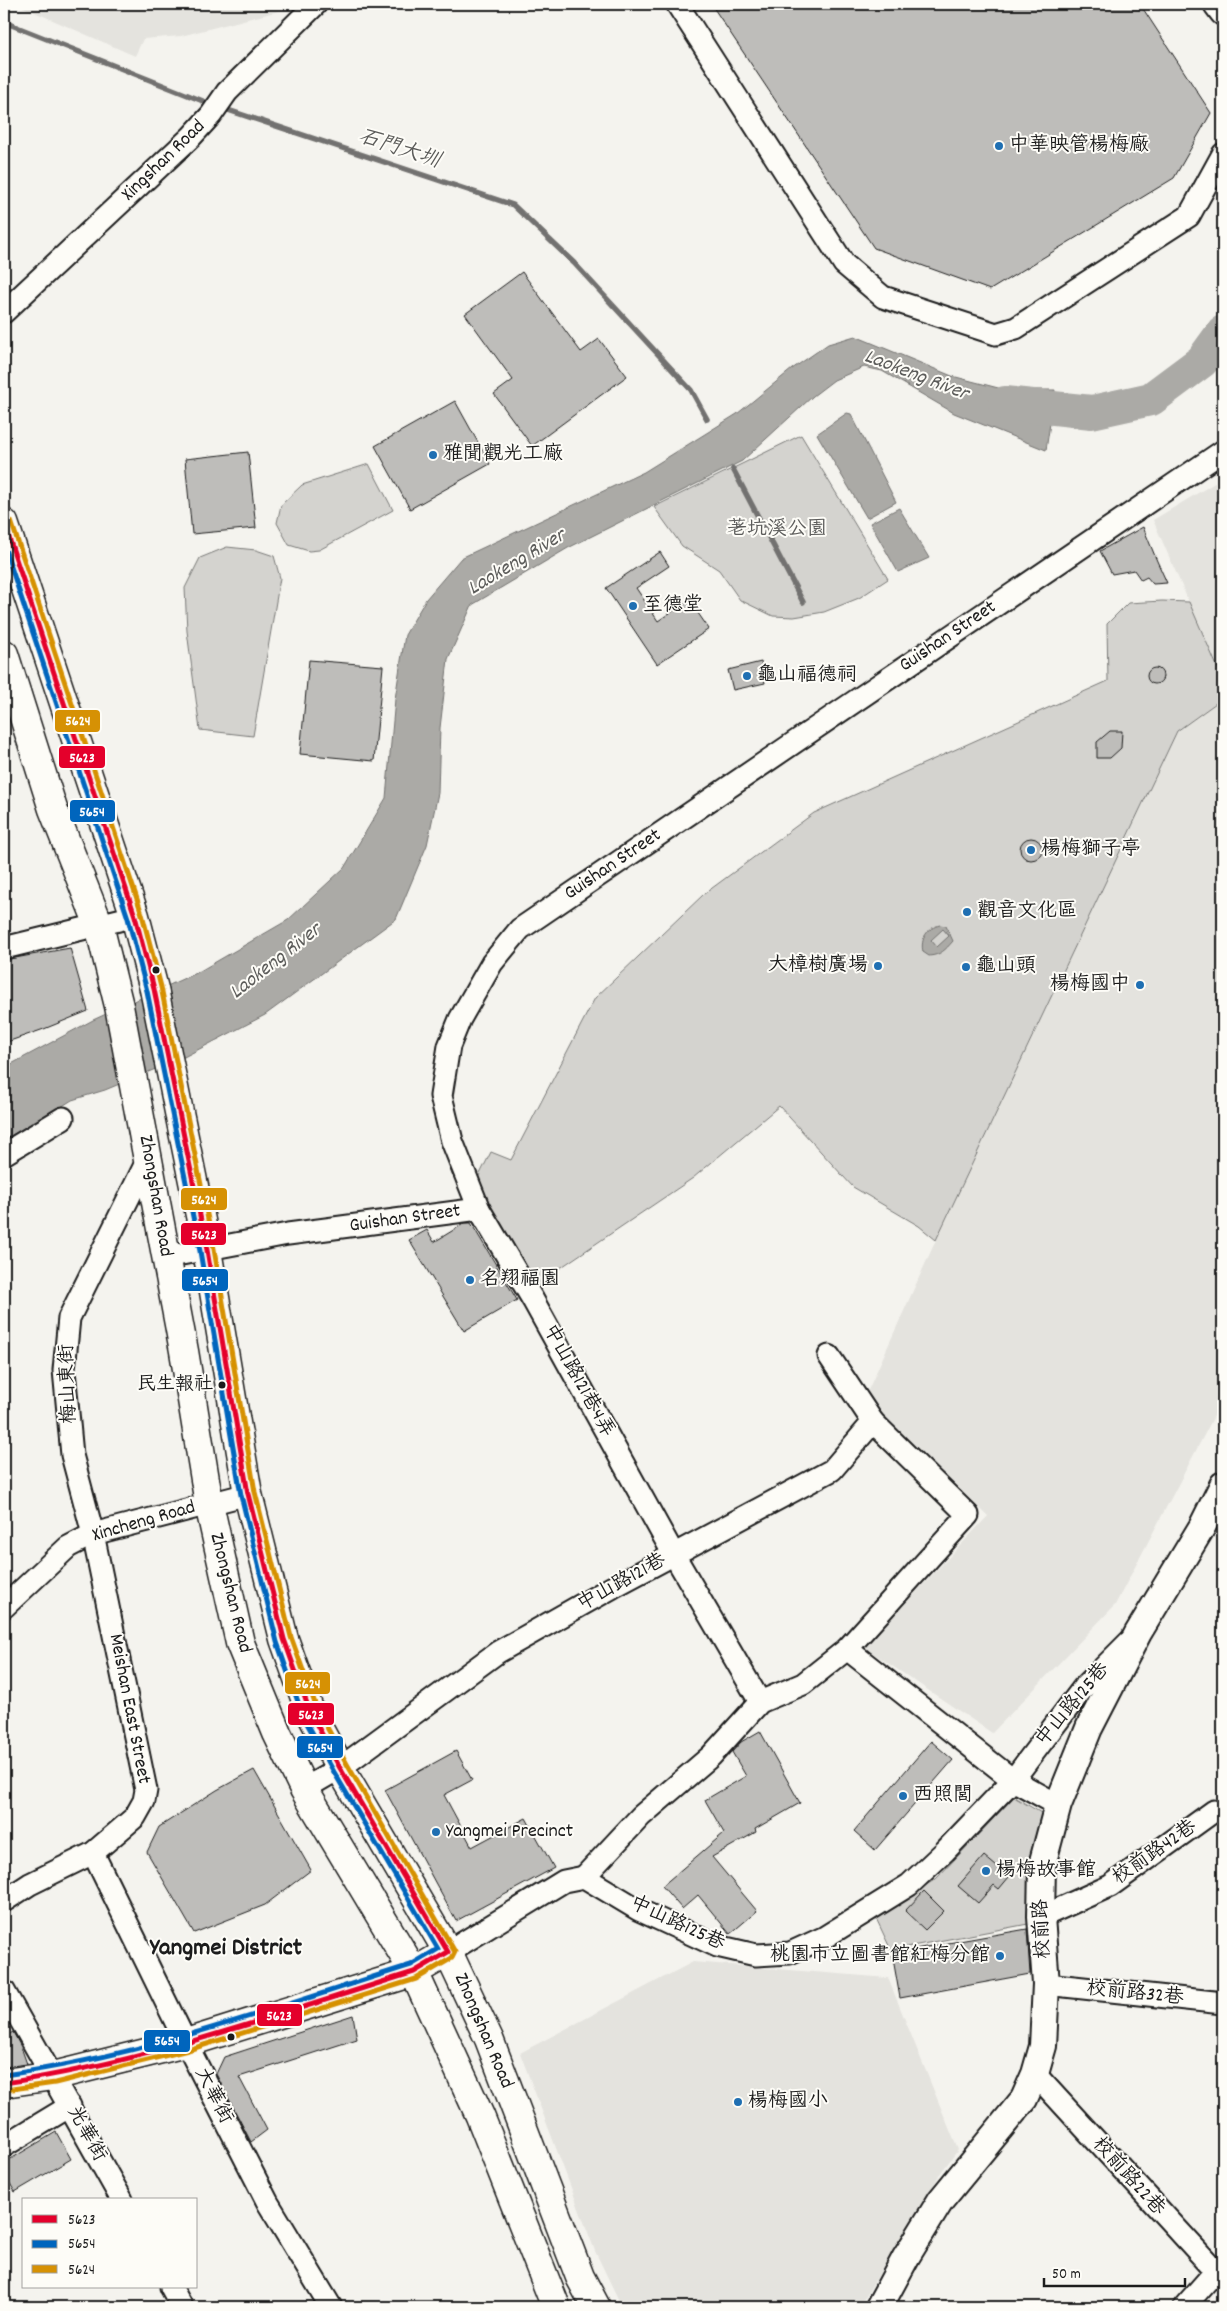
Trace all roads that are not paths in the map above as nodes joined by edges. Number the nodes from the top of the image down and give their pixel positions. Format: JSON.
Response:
{"nodes":[{"id":1,"x":316,"y":4,"type":"edge"},
{"id":2,"x":677,"y":4,"type":"edge"},
{"id":3,"x":1218,"y":4,"type":"edge"},
{"id":4,"x":1223,"y":12,"type":"edge"},
{"id":5,"x":1223,"y":154,"type":"edge"},
{"id":6,"x":4,"y":312,"type":"edge"},
{"id":7,"x":1223,"y":451,"type":"edge"},
{"id":8,"x":4,"y":523,"type":"edge"},
{"id":9,"x":4,"y":654,"type":"edge"},
{"id":10,"x":135,"y":916,"type":"junction"},
{"id":11,"x":98,"y":925,"type":"junction"},
{"id":12,"x":4,"y":948,"type":"edge"},
{"id":13,"x":64,"y":1118,"type":"dead end"},
{"id":14,"x":4,"y":1154,"type":"edge"},
{"id":15,"x":148,"y":1161,"type":"junction"},
{"id":16,"x":479,"y":1209,"type":"junction"},
{"id":17,"x":207,"y":1250,"type":"junction"},
{"id":18,"x":166,"y":1257,"type":"junction"},
{"id":19,"x":829,"y":1356,"type":"dead end"},
{"id":20,"x":873,"y":1422,"type":"junction"},
{"id":21,"x":1223,"y":1485,"type":"edge"},
{"id":22,"x":248,"y":1494,"type":"junction"},
{"id":23,"x":208,"y":1504,"type":"junction"},
{"id":24,"x":93,"y":1534,"type":"junction"},
{"id":25,"x":677,"y":1560,"type":"junction"},
{"id":26,"x":4,"y":1607,"type":"edge"},
{"id":27,"x":1138,"y":1633,"type":"junction"},
{"id":28,"x":847,"y":1649,"type":"junction"},
{"id":29,"x":760,"y":1702,"type":"junction"},
{"id":30,"x":340,"y":1768,"type":"junction"},
{"id":31,"x":1013,"y":1780,"type":"junction"},
{"id":32,"x":304,"y":1789,"type":"junction"},
{"id":33,"x":1058,"y":1805,"type":"junction"},
{"id":34,"x":1214,"y":1811,"type":"dead end"},
{"id":35,"x":93,"y":1853,"type":"junction"},
{"id":36,"x":584,"y":1877,"type":"junction"},
{"id":37,"x":4,"y":1901,"type":"edge"},
{"id":38,"x":1041,"y":1917,"type":"junction"},
{"id":39,"x":448,"y":1952,"type":"junction"},
{"id":40,"x":414,"y":1972,"type":"junction"},
{"id":41,"x":1046,"y":1984,"type":"junction"},
{"id":42,"x":4,"y":1991,"type":"edge"},
{"id":43,"x":1223,"y":2003,"type":"edge"},
{"id":44,"x":186,"y":2043,"type":"junction"},
{"id":45,"x":1035,"y":2074,"type":"junction"},
{"id":46,"x":53,"y":2076,"type":"junction"},
{"id":47,"x":4,"y":2083,"type":"edge"},
{"id":48,"x":70,"y":2106,"type":"junction"},
{"id":49,"x":4,"y":2146,"type":"edge"},
{"id":50,"x":121,"y":2198,"type":"edge"},
{"id":51,"x":1219,"y":2275,"type":"edge"},
{"id":52,"x":172,"y":2288,"type":"edge"},
{"id":53,"x":182,"y":2307,"type":"edge"},
{"id":54,"x":331,"y":2307,"type":"edge"},
{"id":55,"x":556,"y":2307,"type":"edge"},
{"id":56,"x":596,"y":2307,"type":"edge"},
{"id":57,"x":879,"y":2307,"type":"edge"},
{"id":58,"x":1184,"y":2307,"type":"edge"}],
"edges":[{"from":1,"to":6,"type":"street","name":"Xingshan Road"},
{"from":2,"to":5,"type":"street"},
{"from":3,"to":4,"type":"street"},
{"from":7,"to":16,"type":"street","name":"Guishan Street"},
{"from":8,"to":10,"type":"main road","name":"Zhongshan Road"},
{"from":9,"to":11,"type":"main road","name":"Zhongshan Road"},
{"from":10,"to":11,"type":"street"},
{"from":10,"to":17,"type":"main road","name":"Zhongshan Road"},
{"from":11,"to":12,"type":"street"},
{"from":11,"to":15,"type":"main road","name":"Zhongshan Road"},
{"from":13,"to":14,"type":"street"},
{"from":15,"to":18,"type":"main road","name":"Zhongshan Road"},
{"from":15,"to":24,"type":"street","name":"梅山東街"},
{"from":16,"to":17,"type":"street","name":"Guishan Street"},
{"from":16,"to":25,"type":"street","name":"中山路121巷4弄"},
{"from":17,"to":18,"type":"street","name":"Guishan Street"},
{"from":17,"to":22,"type":"main road","name":"Zhongshan Road"},
{"from":18,"to":23,"type":"main road","name":"Zhongshan Road"},
{"from":19,"to":20,"type":"street"},
{"from":20,"to":25,"type":"street","name":"中山路121巷"},
{"from":20,"to":28,"type":"street"},
{"from":21,"to":27,"type":"street","name":"校前路"},
{"from":22,"to":23,"type":"street","name":"Xincheng Road"},
{"from":22,"to":30,"type":"main road","name":"Zhongshan Road"},
{"from":23,"to":24,"type":"street","name":"Xincheng Road"},
{"from":23,"to":32,"type":"main road","name":"Zhongshan Road"},
{"from":24,"to":26,"type":"street","name":"Xincheng Road"},
{"from":24,"to":35,"type":"street","name":"Meishan East Street"},
{"from":25,"to":29,"type":"street"},
{"from":25,"to":30,"type":"street","name":"中山路121巷"},
{"from":27,"to":31,"type":"street","name":"中山路125巷"},
{"from":27,"to":33,"type":"street","name":"校前路"},
{"from":28,"to":29,"type":"street"},
{"from":28,"to":31,"type":"street"},
{"from":29,"to":36,"type":"street"},
{"from":30,"to":32,"type":"street","name":"中山路121巷"},
{"from":30,"to":39,"type":"main road","name":"Zhongshan Road"},
{"from":31,"to":33,"type":"street"},
{"from":31,"to":36,"type":"street","name":"中山路125巷"},
{"from":32,"to":40,"type":"main road","name":"Zhongshan Road"},
{"from":33,"to":38,"type":"street","name":"校前路"},
{"from":34,"to":38,"type":"street","name":"校前路42巷"},
{"from":35,"to":37,"type":"street","name":"Meishan East Street"},
{"from":35,"to":44,"type":"street","name":"大華街"},
{"from":36,"to":39,"type":"street"},
{"from":38,"to":41,"type":"street","name":"校前路"},
{"from":39,"to":40,"type":"main road"},
{"from":39,"to":56,"type":"main road","name":"Zhongshan Road"},
{"from":40,"to":44,"type":"main road"},
{"from":40,"to":55,"type":"main road","name":"Zhongshan Road"},
{"from":41,"to":43,"type":"street","name":"校前路32巷"},
{"from":41,"to":45,"type":"street","name":"校前路"},
{"from":42,"to":46,"type":"street","name":"光華街"},
{"from":44,"to":46,"type":"main road"},
{"from":44,"to":54,"type":"street","name":"大華街"},
{"from":45,"to":51,"type":"street","name":"校前路22巷"},
{"from":45,"to":57,"type":"street","name":"校前路"},
{"from":46,"to":47,"type":"main road"},
{"from":46,"to":48,"type":"street","name":"光華街"},
{"from":48,"to":49,"type":"street"},
{"from":48,"to":50,"type":"street","name":"光華街"},
{"from":51,"to":58,"type":"street"},
{"from":52,"to":53,"type":"street"}]}
